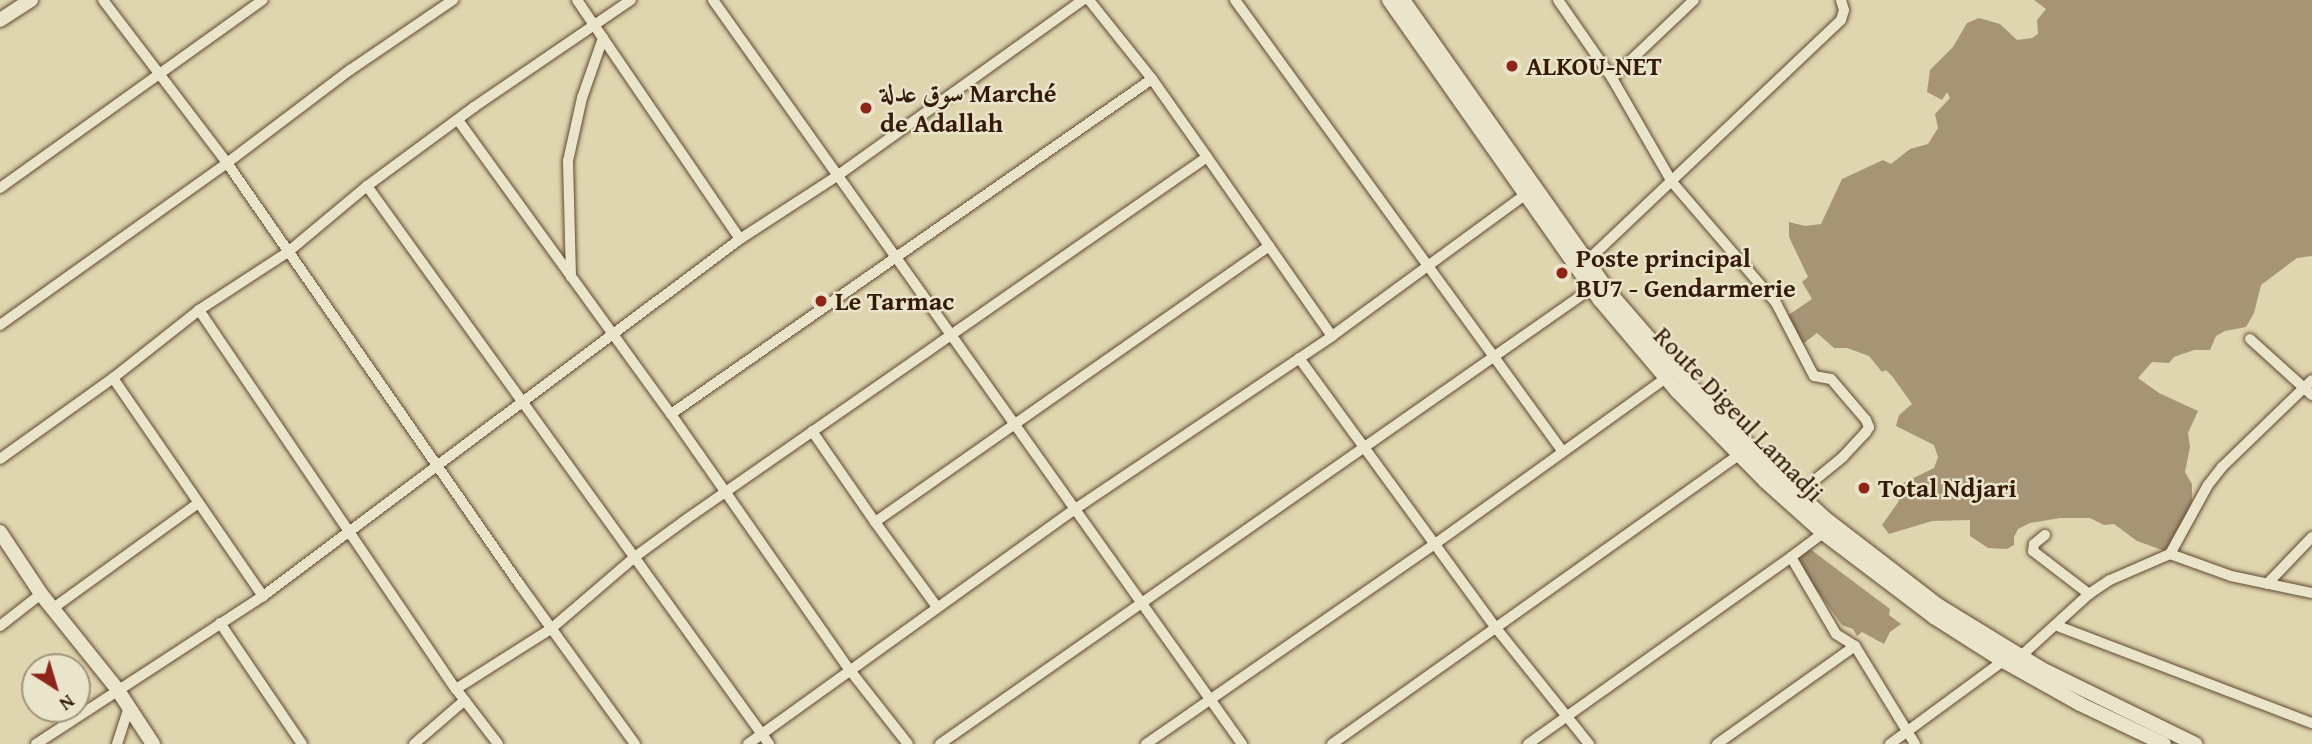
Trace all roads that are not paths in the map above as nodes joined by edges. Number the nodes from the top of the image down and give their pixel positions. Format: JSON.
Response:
{"nodes":[{"id":1,"x":31,"y":0,"type":"edge"},
{"id":2,"x":103,"y":0,"type":"edge"},
{"id":3,"x":263,"y":0,"type":"edge"},
{"id":4,"x":453,"y":0,"type":"edge"},
{"id":5,"x":577,"y":0,"type":"edge"},
{"id":6,"x":631,"y":0,"type":"edge"},
{"id":7,"x":713,"y":0,"type":"edge"},
{"id":8,"x":1083,"y":0,"type":"edge"},
{"id":9,"x":1089,"y":0,"type":"edge"},
{"id":10,"x":1235,"y":0,"type":"edge"},
{"id":11,"x":1389,"y":0,"type":"edge"},
{"id":12,"x":1403,"y":0,"type":"edge"},
{"id":13,"x":1558,"y":0,"type":"edge"},
{"id":14,"x":1694,"y":0,"type":"edge"},
{"id":15,"x":1841,"y":0,"type":"edge"},
{"id":16,"x":0,"y":20,"type":"edge"},
{"id":17,"x":594,"y":25,"type":"junction"},
{"id":18,"x":603,"y":38,"type":"junction"},
{"id":19,"x":157,"y":74,"type":"junction"},
{"id":20,"x":1612,"y":78,"type":"junction"},
{"id":21,"x":1152,"y":79,"type":"junction"},
{"id":22,"x":458,"y":120,"type":"junction"},
{"id":23,"x":1207,"y":157,"type":"junction"},
{"id":24,"x":227,"y":163,"type":"junction"},
{"id":25,"x":837,"y":176,"type":"junction"},
{"id":26,"x":1672,"y":182,"type":"junction"},
{"id":27,"x":367,"y":186,"type":"junction"},
{"id":28,"x":0,"y":188,"type":"edge"},
{"id":29,"x":1530,"y":191,"type":"junction"},
{"id":30,"x":740,"y":239,"type":"junction"},
{"id":31,"x":1269,"y":246,"type":"junction"},
{"id":32,"x":288,"y":252,"type":"junction"},
{"id":33,"x":895,"y":258,"type":"junction"},
{"id":34,"x":1587,"y":261,"type":"junction"},
{"id":35,"x":1429,"y":265,"type":"junction"},
{"id":36,"x":571,"y":279,"type":"junction"},
{"id":37,"x":1592,"y":288,"type":"junction"},
{"id":38,"x":199,"y":310,"type":"junction"},
{"id":39,"x":0,"y":325,"type":"edge"},
{"id":40,"x":950,"y":333,"type":"junction"},
{"id":41,"x":614,"y":335,"type":"junction"},
{"id":42,"x":1332,"y":336,"type":"junction"},
{"id":43,"x":2250,"y":339,"type":"dead end"},
{"id":44,"x":1299,"y":358,"type":"junction"},
{"id":45,"x":1493,"y":358,"type":"junction"},
{"id":46,"x":113,"y":378,"type":"junction"},
{"id":47,"x":1666,"y":378,"type":"junction"},
{"id":48,"x":2309,"y":388,"type":"edge"},
{"id":49,"x":522,"y":402,"type":"junction"},
{"id":50,"x":671,"y":414,"type":"junction"},
{"id":51,"x":1017,"y":423,"type":"junction"},
{"id":52,"x":812,"y":430,"type":"junction"},
{"id":53,"x":1364,"y":447,"type":"junction"},
{"id":54,"x":1563,"y":452,"type":"junction"},
{"id":55,"x":1739,"y":455,"type":"junction"},
{"id":56,"x":0,"y":459,"type":"edge"},
{"id":57,"x":437,"y":466,"type":"junction"},
{"id":58,"x":1817,"y":478,"type":"dead end"},
{"id":59,"x":724,"y":494,"type":"junction"},
{"id":60,"x":197,"y":504,"type":"junction"},
{"id":61,"x":1075,"y":509,"type":"junction"},
{"id":62,"x":875,"y":522,"type":"junction"},
{"id":63,"x":0,"y":532,"type":"edge"},
{"id":64,"x":350,"y":532,"type":"junction"},
{"id":65,"x":1823,"y":533,"type":"junction"},
{"id":66,"x":2045,"y":535,"type":"dead end"},
{"id":67,"x":2312,"y":537,"type":"edge"},
{"id":68,"x":1435,"y":544,"type":"junction"},
{"id":69,"x":2170,"y":554,"type":"junction"},
{"id":70,"x":636,"y":556,"type":"junction"},
{"id":71,"x":1791,"y":557,"type":"junction"},
{"id":72,"x":2267,"y":584,"type":"junction"},
{"id":73,"x":2312,"y":593,"type":"edge"},
{"id":74,"x":41,"y":594,"type":"junction"},
{"id":75,"x":2089,"y":594,"type":"junction"},
{"id":76,"x":262,"y":596,"type":"junction"},
{"id":77,"x":1141,"y":601,"type":"junction"},
{"id":78,"x":937,"y":607,"type":"junction"},
{"id":79,"x":52,"y":609,"type":"junction"},
{"id":80,"x":220,"y":623,"type":"junction"},
{"id":81,"x":0,"y":625,"type":"edge"},
{"id":82,"x":2055,"y":625,"type":"junction"},
{"id":83,"x":552,"y":628,"type":"junction"},
{"id":84,"x":1496,"y":628,"type":"junction"},
{"id":85,"x":1855,"y":646,"type":"junction"},
{"id":86,"x":2021,"y":656,"type":"junction"},
{"id":87,"x":2003,"y":661,"type":"junction"},
{"id":88,"x":849,"y":670,"type":"junction"},
{"id":89,"x":456,"y":689,"type":"junction"},
{"id":90,"x":117,"y":690,"type":"junction"},
{"id":91,"x":1210,"y":698,"type":"junction"},
{"id":92,"x":465,"y":700,"type":"junction"},
{"id":93,"x":129,"y":707,"type":"junction"},
{"id":94,"x":1568,"y":715,"type":"junction"},
{"id":95,"x":2312,"y":723,"type":"edge"},
{"id":96,"x":1906,"y":732,"type":"junction"},
{"id":97,"x":761,"y":733,"type":"junction"},
{"id":98,"x":36,"y":744,"type":"edge"},
{"id":99,"x":117,"y":744,"type":"edge"},
{"id":100,"x":153,"y":744,"type":"edge"},
{"id":101,"x":302,"y":744,"type":"edge"},
{"id":102,"x":414,"y":744,"type":"edge"},
{"id":103,"x":498,"y":744,"type":"edge"},
{"id":104,"x":635,"y":744,"type":"edge"},
{"id":105,"x":748,"y":744,"type":"edge"},
{"id":106,"x":769,"y":744,"type":"edge"},
{"id":107,"x":908,"y":744,"type":"edge"},
{"id":108,"x":940,"y":744,"type":"edge"},
{"id":109,"x":1146,"y":744,"type":"edge"},
{"id":110,"x":1242,"y":744,"type":"edge"},
{"id":111,"x":1332,"y":744,"type":"edge"},
{"id":112,"x":1528,"y":744,"type":"edge"},
{"id":113,"x":1590,"y":744,"type":"edge"},
{"id":114,"x":1717,"y":744,"type":"edge"},
{"id":115,"x":1890,"y":744,"type":"edge"},
{"id":116,"x":1915,"y":744,"type":"edge"},
{"id":117,"x":2164,"y":744,"type":"edge"},
{"id":118,"x":2195,"y":744,"type":"edge"}],
"edges":[{"from":1,"to":16,"type":"main road"},
{"from":2,"to":19,"type":"street"},
{"from":3,"to":19,"type":"street"},
{"from":4,"to":24,"type":"street"},
{"from":5,"to":17,"type":"street"},
{"from":6,"to":17,"type":"street"},
{"from":7,"to":25,"type":"street"},
{"from":8,"to":25,"type":"street"},
{"from":9,"to":21,"type":"street"},
{"from":10,"to":35,"type":"street"},
{"from":11,"to":29,"type":"main road","name":"Route Digeul Lamadji"},
{"from":12,"to":29,"type":"main road"},
{"from":13,"to":20,"type":"street"},
{"from":14,"to":20,"type":"street"},
{"from":15,"to":26,"type":"street"},
{"from":17,"to":18,"type":"street"},
{"from":17,"to":22,"type":"street"},
{"from":18,"to":30,"type":"street"},
{"from":18,"to":36,"type":"street"},
{"from":19,"to":24,"type":"street"},
{"from":19,"to":28,"type":"street"},
{"from":20,"to":26,"type":"street"},
{"from":21,"to":23,"type":"street"},
{"from":21,"to":33,"type":"street"},
{"from":22,"to":27,"type":"street"},
{"from":22,"to":36,"type":"street"},
{"from":23,"to":31,"type":"street"},
{"from":23,"to":40,"type":"street"},
{"from":24,"to":32,"type":"street"},
{"from":24,"to":39,"type":"street"},
{"from":25,"to":30,"type":"street"},
{"from":25,"to":33,"type":"street"},
{"from":26,"to":34,"type":"street"},
{"from":26,"to":58,"type":"street"},
{"from":27,"to":32,"type":"street"},
{"from":27,"to":49,"type":"street"},
{"from":29,"to":34,"type":"main road"},
{"from":29,"to":35,"type":"street"},
{"from":29,"to":37,"type":"main road","name":"Route Digeul Lamadji"},
{"from":30,"to":41,"type":"street"},
{"from":31,"to":42,"type":"street"},
{"from":31,"to":51,"type":"street"},
{"from":32,"to":38,"type":"street"},
{"from":32,"to":57,"type":"street"},
{"from":33,"to":40,"type":"street"},
{"from":33,"to":50,"type":"street"},
{"from":34,"to":86,"type":"main road"},
{"from":35,"to":42,"type":"street"},
{"from":35,"to":45,"type":"street"},
{"from":36,"to":41,"type":"street"},
{"from":37,"to":45,"type":"street"},
{"from":37,"to":47,"type":"main road","name":"Route Digeul Lamadji"},
{"from":38,"to":46,"type":"street"},
{"from":38,"to":64,"type":"street"},
{"from":40,"to":51,"type":"street"},
{"from":40,"to":52,"type":"street"},
{"from":41,"to":49,"type":"street"},
{"from":41,"to":50,"type":"street"},
{"from":42,"to":44,"type":"street"},
{"from":43,"to":48,"type":"street"},
{"from":44,"to":53,"type":"street"},
{"from":44,"to":61,"type":"street"},
{"from":45,"to":53,"type":"street"},
{"from":45,"to":54,"type":"street"},
{"from":46,"to":56,"type":"street"},
{"from":46,"to":60,"type":"street"},
{"from":47,"to":54,"type":"street"},
{"from":47,"to":55,"type":"main road","name":"Route Digeul Lamadji"},
{"from":48,"to":69,"type":"street"},
{"from":49,"to":57,"type":"street"},
{"from":49,"to":70,"type":"street"},
{"from":50,"to":59,"type":"street"},
{"from":51,"to":61,"type":"street"},
{"from":51,"to":62,"type":"street"},
{"from":52,"to":59,"type":"street"},
{"from":52,"to":62,"type":"street"},
{"from":53,"to":68,"type":"street"},
{"from":53,"to":77,"type":"street"},
{"from":54,"to":68,"type":"street"},
{"from":55,"to":65,"type":"main road","name":"Route Digeul Lamadji"},
{"from":55,"to":84,"type":"street"},
{"from":57,"to":64,"type":"street"},
{"from":57,"to":83,"type":"street"},
{"from":59,"to":70,"type":"street"},
{"from":59,"to":88,"type":"street"},
{"from":60,"to":76,"type":"street"},
{"from":60,"to":79,"type":"street"},
{"from":61,"to":77,"type":"street"},
{"from":61,"to":78,"type":"street"},
{"from":62,"to":78,"type":"street"},
{"from":63,"to":74,"type":"main road"},
{"from":64,"to":76,"type":"street"},
{"from":64,"to":89,"type":"street"},
{"from":65,"to":71,"type":"street"},
{"from":65,"to":87,"type":"main road","name":"Route Digeul Lamadji"},
{"from":66,"to":75,"type":"street"},
{"from":67,"to":72,"type":"street"},
{"from":68,"to":84,"type":"street"},
{"from":68,"to":91,"type":"street"},
{"from":69,"to":72,"type":"street"},
{"from":69,"to":75,"type":"street"},
{"from":70,"to":83,"type":"street"},
{"from":70,"to":97,"type":"street"},
{"from":71,"to":85,"type":"street"},
{"from":71,"to":94,"type":"street"},
{"from":72,"to":73,"type":"street"},
{"from":74,"to":79,"type":"main road"},
{"from":74,"to":81,"type":"street"},
{"from":75,"to":82,"type":"street"},
{"from":76,"to":80,"type":"street"},
{"from":77,"to":91,"type":"street"},
{"from":77,"to":108,"type":"street"},
{"from":78,"to":88,"type":"street"},
{"from":79,"to":90,"type":"main road"},
{"from":80,"to":90,"type":"street"},
{"from":80,"to":101,"type":"street"},
{"from":82,"to":86,"type":"street"},
{"from":82,"to":95,"type":"street"},
{"from":83,"to":89,"type":"street"},
{"from":83,"to":104,"type":"street"},
{"from":84,"to":94,"type":"street"},
{"from":84,"to":111,"type":"street"},
{"from":85,"to":96,"type":"street"},
{"from":85,"to":114,"type":"street"},
{"from":86,"to":118,"type":"main road"},
{"from":87,"to":96,"type":"street"},
{"from":87,"to":117,"type":"main road","name":"Route Digeul Lamadji"},
{"from":88,"to":97,"type":"street"},
{"from":88,"to":107,"type":"street"},
{"from":89,"to":92,"type":"street"},
{"from":90,"to":93,"type":"main road"},
{"from":90,"to":98,"type":"street"},
{"from":91,"to":109,"type":"street"},
{"from":91,"to":110,"type":"street"},
{"from":92,"to":102,"type":"street"},
{"from":92,"to":103,"type":"street"},
{"from":93,"to":99,"type":"street"},
{"from":93,"to":100,"type":"main road"},
{"from":94,"to":112,"type":"street"},
{"from":94,"to":113,"type":"street"},
{"from":96,"to":115,"type":"street"},
{"from":96,"to":116,"type":"street"},
{"from":97,"to":105,"type":"street"},
{"from":97,"to":106,"type":"street"}]}
